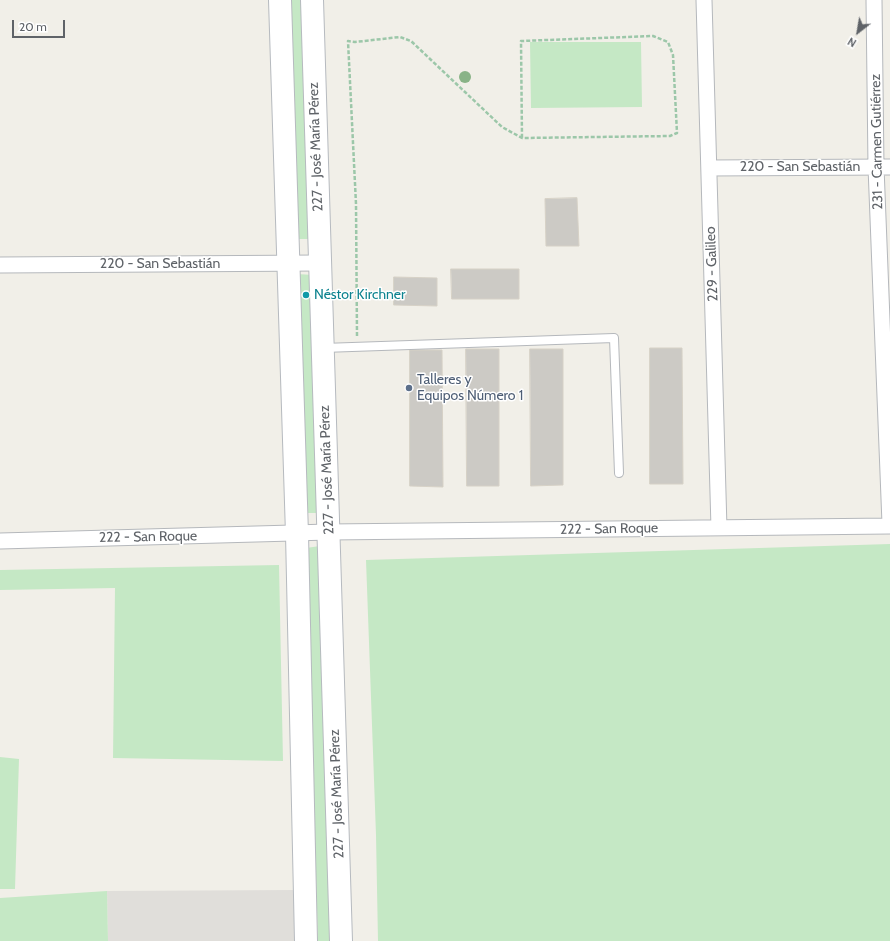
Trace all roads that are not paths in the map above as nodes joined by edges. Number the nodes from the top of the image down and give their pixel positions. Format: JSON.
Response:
{"nodes":[{"id":1,"x":280,"y":0,"type":"edge"},
{"id":2,"x":312,"y":0,"type":"edge"},
{"id":3,"x":704,"y":0,"type":"edge"},
{"id":4,"x":874,"y":0,"type":"edge"},
{"id":5,"x":883,"y":167,"type":"edge"},
{"id":6,"x":709,"y":168,"type":"junction"},
{"id":7,"x":319,"y":262,"type":"junction"},
{"id":8,"x":288,"y":263,"type":"junction"},
{"id":9,"x":0,"y":265,"type":"edge"},
{"id":10,"x":322,"y":348,"type":"junction"},
{"id":11,"x":619,"y":473,"type":"dead end"},
{"id":12,"x":890,"y":525,"type":"edge"},
{"id":13,"x":719,"y":528,"type":"junction"},
{"id":14,"x":329,"y":532,"type":"junction"},
{"id":15,"x":297,"y":534,"type":"junction"},
{"id":16,"x":0,"y":541,"type":"edge"},
{"id":17,"x":306,"y":941,"type":"edge"},
{"id":18,"x":341,"y":941,"type":"edge"}],
"edges":[{"from":1,"to":8,"type":"street"},
{"from":2,"to":7,"type":"street","name":"227 - José María Pérez"},
{"from":3,"to":6,"type":"street","name":"229 - Galileo"},
{"from":4,"to":5,"type":"street","name":"231 - Carmen Gutiérrez"},
{"from":5,"to":6,"type":"street","name":"220 - San Sebastián"},
{"from":5,"to":12,"type":"street","name":"231 - Carmen Gutiérrez"},
{"from":6,"to":13,"type":"street","name":"229 - Galileo"},
{"from":7,"to":8,"type":"street","name":"220 - San Sebastián"},
{"from":7,"to":10,"type":"street","name":"227 - José María Pérez"},
{"from":8,"to":9,"type":"street","name":"220 - San Sebastián"},
{"from":8,"to":15,"type":"street"},
{"from":10,"to":11,"type":"lane"},
{"from":10,"to":14,"type":"street","name":"227 - José María Pérez"},
{"from":12,"to":13,"type":"street","name":"222 - San Roque"},
{"from":13,"to":14,"type":"street","name":"222 - San Roque"},
{"from":14,"to":15,"type":"street","name":"222 - San Roque"},
{"from":14,"to":18,"type":"street","name":"227 - José María Pérez"},
{"from":15,"to":16,"type":"street","name":"222 - San Roque"},
{"from":15,"to":17,"type":"street"}]}
